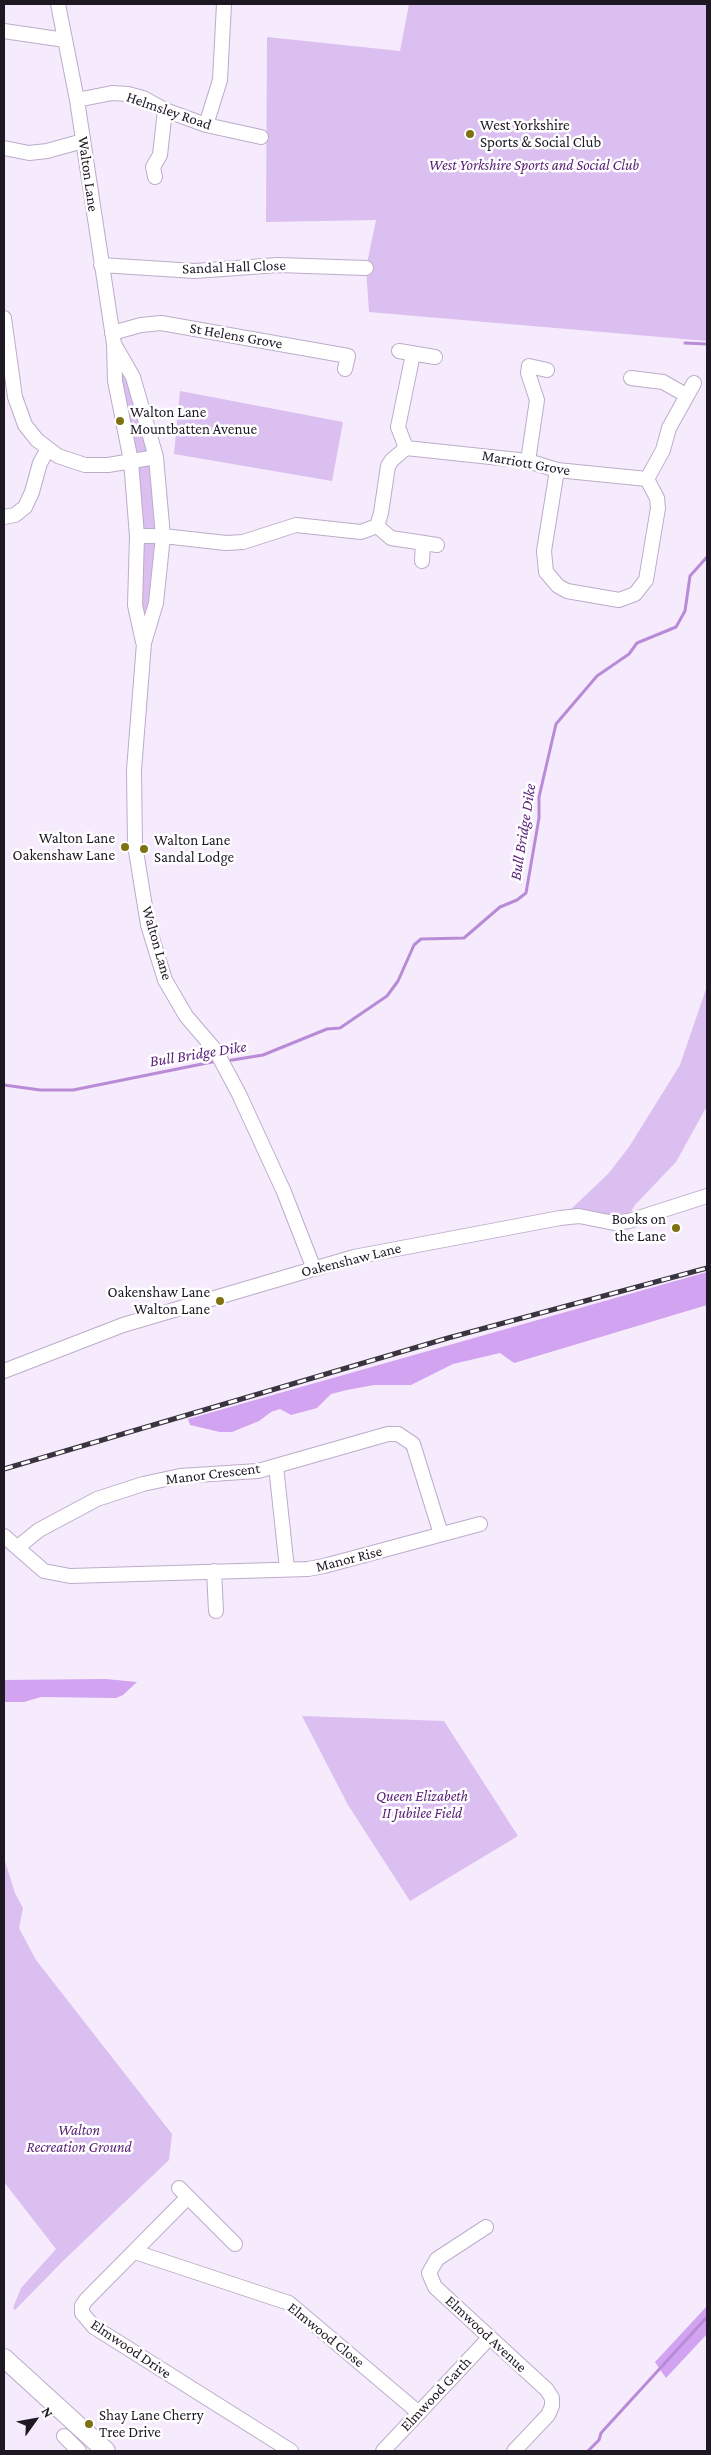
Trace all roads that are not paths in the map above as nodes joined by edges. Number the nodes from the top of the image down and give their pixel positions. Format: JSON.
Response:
{"nodes":[{"id":1,"x":58,"y":4,"type":"edge"},
{"id":2,"x":224,"y":4,"type":"edge"},
{"id":3,"x":4,"y":31,"type":"edge"},
{"id":4,"x":65,"y":40,"type":"junction"},
{"id":5,"x":77,"y":100,"type":"junction"},
{"id":6,"x":165,"y":110,"type":"junction"},
{"id":7,"x":206,"y":125,"type":"junction"},
{"id":8,"x":261,"y":137,"type":"dead end"},
{"id":9,"x":83,"y":140,"type":"junction"},
{"id":10,"x":4,"y":148,"type":"edge"},
{"id":11,"x":155,"y":178,"type":"dead end"},
{"id":12,"x":101,"y":265,"type":"junction"},
{"id":13,"x":366,"y":268,"type":"dead end"},
{"id":14,"x":4,"y":318,"type":"edge"},
{"id":15,"x":113,"y":338,"type":"junction"},
{"id":16,"x":435,"y":357,"type":"dead end"},
{"id":17,"x":345,"y":368,"type":"dead end"},
{"id":18,"x":547,"y":370,"type":"dead end"},
{"id":19,"x":631,"y":378,"type":"dead end"},
{"id":20,"x":9,"y":398,"type":"edge"},
{"id":21,"x":406,"y":448,"type":"junction"},
{"id":22,"x":48,"y":449,"type":"junction"},
{"id":23,"x":156,"y":457,"type":"junction"},
{"id":24,"x":130,"y":461,"type":"junction"},
{"id":25,"x":528,"y":461,"type":"junction"},
{"id":26,"x":556,"y":470,"type":"junction"},
{"id":27,"x":647,"y":479,"type":"junction"},
{"id":28,"x":4,"y":517,"type":"edge"},
{"id":29,"x":377,"y":526,"type":"junction"},
{"id":30,"x":137,"y":536,"type":"junction"},
{"id":31,"x":163,"y":536,"type":"junction"},
{"id":32,"x":423,"y":543,"type":"junction"},
{"id":33,"x":437,"y":545,"type":"dead end"},
{"id":34,"x":422,"y":561,"type":"dead end"},
{"id":35,"x":144,"y":643,"type":"junction"},
{"id":36,"x":707,"y":1196,"type":"edge"},
{"id":37,"x":314,"y":1268,"type":"junction"},
{"id":38,"x":4,"y":1372,"type":"edge"},
{"id":39,"x":276,"y":1466,"type":"junction"},
{"id":40,"x":480,"y":1524,"type":"dead end"},
{"id":41,"x":441,"y":1534,"type":"junction"},
{"id":42,"x":4,"y":1536,"type":"edge"},
{"id":43,"x":18,"y":1547,"type":"junction"},
{"id":44,"x":287,"y":1569,"type":"junction"},
{"id":45,"x":214,"y":1571,"type":"junction"},
{"id":46,"x":216,"y":1611,"type":"dead end"},
{"id":47,"x":489,"y":2226,"type":"dead end"},
{"id":48,"x":235,"y":2244,"type":"dead end"},
{"id":49,"x":135,"y":2252,"type":"junction"},
{"id":50,"x":490,"y":2338,"type":"junction"},
{"id":51,"x":4,"y":2358,"type":"edge"},
{"id":52,"x":418,"y":2413,"type":"junction"},
{"id":53,"x":64,"y":2436,"type":"dead end"},
{"id":54,"x":79,"y":2451,"type":"edge"},
{"id":55,"x":106,"y":2451,"type":"edge"},
{"id":56,"x":291,"y":2451,"type":"edge"},
{"id":57,"x":382,"y":2451,"type":"edge"},
{"id":58,"x":514,"y":2451,"type":"edge"}],
"edges":[{"from":1,"to":4,"type":"street","name":"Walton Lane"},
{"from":2,"to":7,"type":"street"},
{"from":3,"to":4,"type":"street"},
{"from":4,"to":5,"type":"street","name":"Walton Lane"},
{"from":5,"to":6,"type":"street","name":"Helmsley Road"},
{"from":5,"to":9,"type":"street","name":"Walton Lane"},
{"from":6,"to":7,"type":"street","name":"Helmsley Road"},
{"from":6,"to":11,"type":"street"},
{"from":7,"to":8,"type":"street","name":"Helmsley Road"},
{"from":9,"to":10,"type":"street"},
{"from":9,"to":12,"type":"street","name":"Walton Lane"},
{"from":12,"to":13,"type":"street","name":"Sandal Hall Close"},
{"from":12,"to":15,"type":"street","name":"Walton Lane"},
{"from":14,"to":20,"type":"street"},
{"from":15,"to":17,"type":"street","name":"St Helens Grove"},
{"from":15,"to":23,"type":"street","name":"Walton Lane"},
{"from":15,"to":24,"type":"street","name":"Walton Lane"},
{"from":16,"to":21,"type":"street"},
{"from":18,"to":25,"type":"street"},
{"from":19,"to":27,"type":"street"},
{"from":20,"to":22,"type":"street"},
{"from":21,"to":25,"type":"street","name":"Marriott Grove"},
{"from":21,"to":29,"type":"street"},
{"from":22,"to":24,"type":"street"},
{"from":22,"to":28,"type":"street"},
{"from":23,"to":24,"type":"street"},
{"from":23,"to":31,"type":"street","name":"Walton Lane"},
{"from":24,"to":30,"type":"street","name":"Walton Lane"},
{"from":25,"to":26,"type":"street","name":"Marriott Grove"},
{"from":26,"to":27,"type":"street","name":"Marriott Grove"},
{"from":26,"to":27,"type":"street"},
{"from":29,"to":31,"type":"street"},
{"from":29,"to":32,"type":"street"},
{"from":30,"to":31,"type":"street"},
{"from":30,"to":35,"type":"street","name":"Walton Lane"},
{"from":31,"to":35,"type":"street","name":"Walton Lane"},
{"from":32,"to":33,"type":"street"},
{"from":32,"to":34,"type":"street"},
{"from":35,"to":37,"type":"street","name":"Walton Lane"},
{"from":36,"to":37,"type":"street","name":"Oakenshaw Lane"},
{"from":37,"to":38,"type":"street","name":"Oakenshaw Lane"},
{"from":39,"to":41,"type":"street","name":"Manor Crescent"},
{"from":39,"to":43,"type":"street","name":"Manor Crescent"},
{"from":39,"to":44,"type":"street"},
{"from":40,"to":41,"type":"street","name":"Manor Rise"},
{"from":41,"to":44,"type":"street","name":"Manor Rise"},
{"from":42,"to":43,"type":"street","name":"Manor Rise"},
{"from":43,"to":45,"type":"street","name":"Manor Rise"},
{"from":44,"to":45,"type":"street","name":"Manor Rise"},
{"from":45,"to":46,"type":"street"},
{"from":47,"to":50,"type":"street","name":"Elmwood Avenue"},
{"from":48,"to":49,"type":"street","name":"Elmwood Drive"},
{"from":49,"to":52,"type":"street","name":"Elmwood Close"},
{"from":49,"to":56,"type":"street","name":"Elmwood Drive"},
{"from":50,"to":52,"type":"street","name":"Elmwood Garth"},
{"from":50,"to":58,"type":"street","name":"Elmwood Avenue"},
{"from":51,"to":55,"type":"main road"},
{"from":52,"to":57,"type":"street","name":"Elmwood Garth"},
{"from":53,"to":54,"type":"street"}]}
